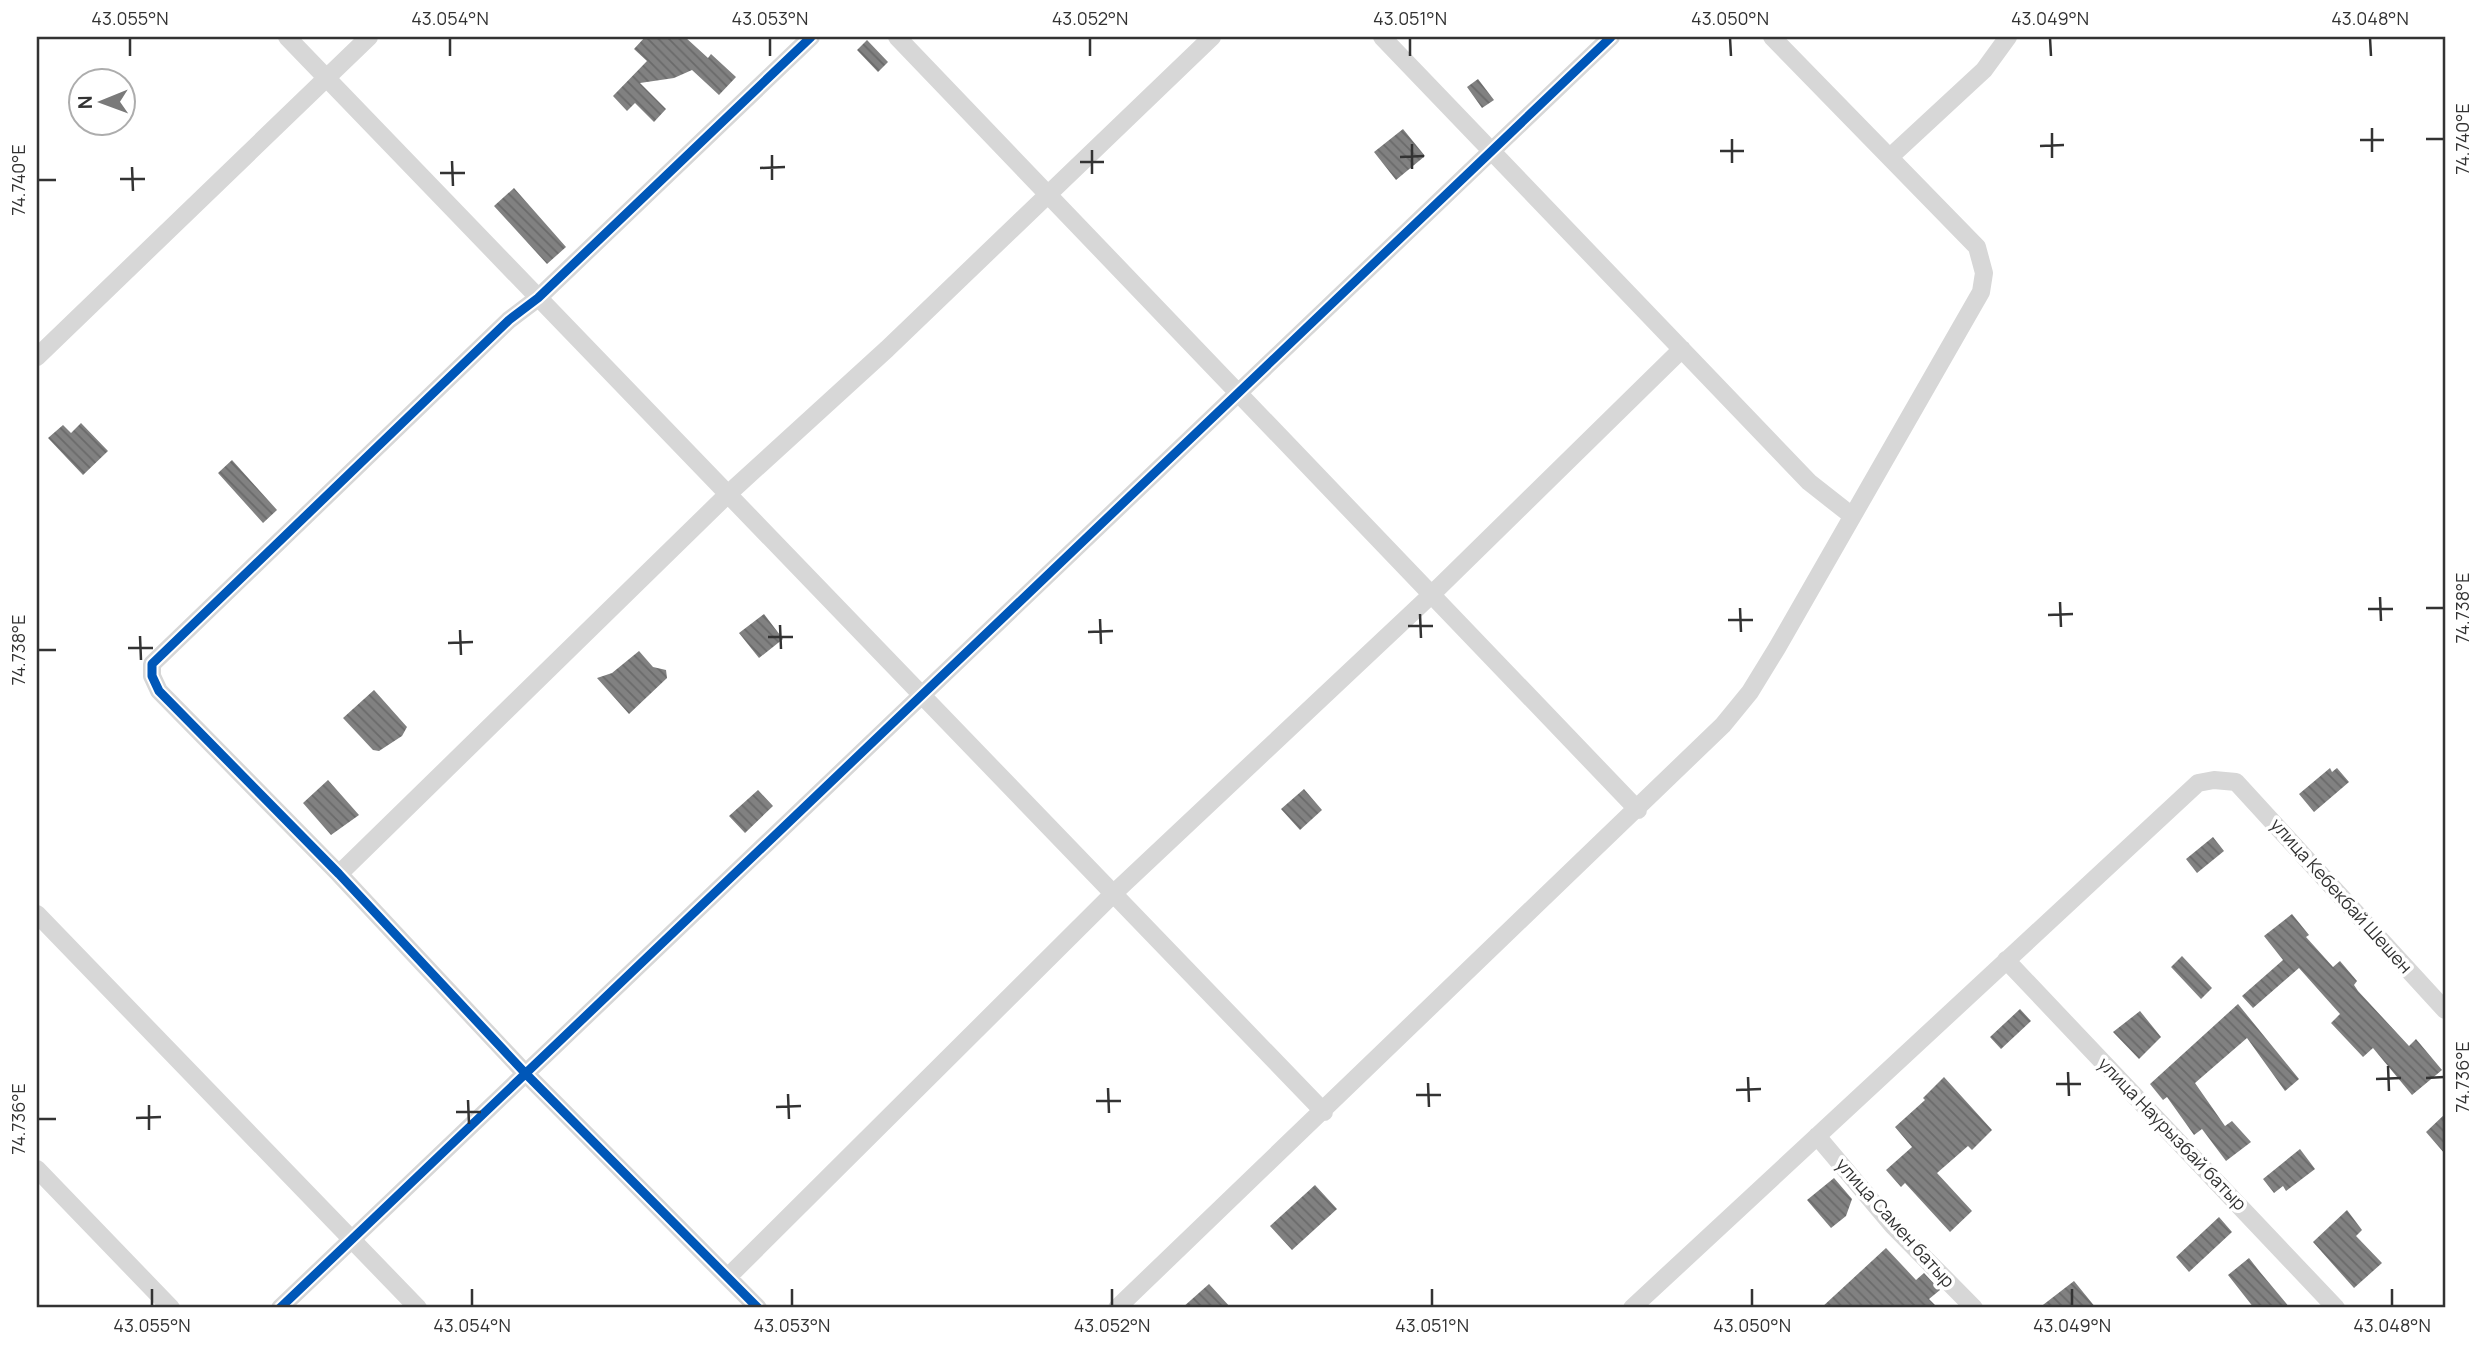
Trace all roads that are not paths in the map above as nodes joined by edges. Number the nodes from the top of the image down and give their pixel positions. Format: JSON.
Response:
{"nodes":[{"id":1,"x":287,"y":37,"type":"edge"},
{"id":2,"x":369,"y":37,"type":"edge"},
{"id":3,"x":811,"y":37,"type":"edge"},
{"id":4,"x":897,"y":37,"type":"edge"},
{"id":5,"x":1212,"y":37,"type":"edge"},
{"id":6,"x":1382,"y":37,"type":"edge"},
{"id":7,"x":1611,"y":37,"type":"edge"},
{"id":8,"x":1772,"y":37,"type":"edge"},
{"id":9,"x":2008,"y":37,"type":"edge"},
{"id":10,"x":326,"y":78,"type":"junction"},
{"id":11,"x":1492,"y":149,"type":"junction"},
{"id":12,"x":1890,"y":157,"type":"junction"},
{"id":13,"x":1048,"y":196,"type":"junction"},
{"id":14,"x":538,"y":298,"type":"junction"},
{"id":15,"x":1682,"y":349,"type":"junction"},
{"id":16,"x":37,"y":357,"type":"edge"},
{"id":17,"x":1238,"y":392,"type":"junction"},
{"id":18,"x":728,"y":494,"type":"junction"},
{"id":19,"x":1851,"y":514,"type":"junction"},
{"id":20,"x":1430,"y":596,"type":"junction"},
{"id":21,"x":922,"y":696,"type":"junction"},
{"id":22,"x":1638,"y":810,"type":"junction"},
{"id":23,"x":339,"y":874,"type":"junction"},
{"id":24,"x":1114,"y":893,"type":"junction"},
{"id":25,"x":37,"y":914,"type":"edge"},
{"id":26,"x":2006,"y":960,"type":"junction"},
{"id":27,"x":2445,"y":1010,"type":"edge"},
{"id":28,"x":526,"y":1074,"type":"junction"},
{"id":29,"x":1324,"y":1112,"type":"junction"},
{"id":30,"x":1817,"y":1136,"type":"junction"},
{"id":31,"x":39,"y":1173,"type":"edge"},
{"id":32,"x":354,"y":1240,"type":"junction"},
{"id":33,"x":729,"y":1276,"type":"junction"},
{"id":34,"x":171,"y":1308,"type":"edge"},
{"id":35,"x":280,"y":1308,"type":"edge"},
{"id":36,"x":418,"y":1308,"type":"edge"},
{"id":37,"x":758,"y":1308,"type":"edge"},
{"id":38,"x":1117,"y":1308,"type":"edge"},
{"id":39,"x":1632,"y":1308,"type":"edge"},
{"id":40,"x":1974,"y":1308,"type":"edge"},
{"id":41,"x":2336,"y":1308,"type":"edge"}],
"edges":[{"from":1,"to":10,"type":"street"},
{"from":2,"to":10,"type":"street"},
{"from":3,"to":14,"type":"street"},
{"from":4,"to":13,"type":"street"},
{"from":5,"to":13,"type":"street"},
{"from":6,"to":11,"type":"street"},
{"from":7,"to":11,"type":"street"},
{"from":8,"to":12,"type":"street"},
{"from":9,"to":12,"type":"street"},
{"from":10,"to":14,"type":"street"},
{"from":10,"to":16,"type":"street"},
{"from":11,"to":15,"type":"street"},
{"from":11,"to":17,"type":"street"},
{"from":12,"to":19,"type":"street"},
{"from":13,"to":17,"type":"street"},
{"from":13,"to":18,"type":"street"},
{"from":14,"to":18,"type":"street"},
{"from":14,"to":23,"type":"street"},
{"from":15,"to":19,"type":"street"},
{"from":15,"to":20,"type":"street"},
{"from":17,"to":20,"type":"street"},
{"from":17,"to":21,"type":"street"},
{"from":18,"to":21,"type":"street"},
{"from":18,"to":23,"type":"street"},
{"from":19,"to":22,"type":"street"},
{"from":20,"to":22,"type":"street"},
{"from":20,"to":24,"type":"street"},
{"from":21,"to":24,"type":"street"},
{"from":21,"to":28,"type":"street"},
{"from":22,"to":29,"type":"street"},
{"from":23,"to":28,"type":"street"},
{"from":24,"to":29,"type":"street"},
{"from":24,"to":33,"type":"street"},
{"from":25,"to":32,"type":"street"},
{"from":26,"to":27,"type":"street","name":"улица Кебекбай Шешен"},
{"from":26,"to":30,"type":"street"},
{"from":26,"to":41,"type":"street","name":"улица Наурызбай батыр"},
{"from":28,"to":32,"type":"street"},
{"from":28,"to":33,"type":"street"},
{"from":29,"to":38,"type":"street"},
{"from":30,"to":39,"type":"street"},
{"from":30,"to":40,"type":"street","name":"улица Самен батыр"},
{"from":31,"to":34,"type":"street"},
{"from":32,"to":35,"type":"street"},
{"from":32,"to":36,"type":"street"},
{"from":33,"to":37,"type":"street"}]}
